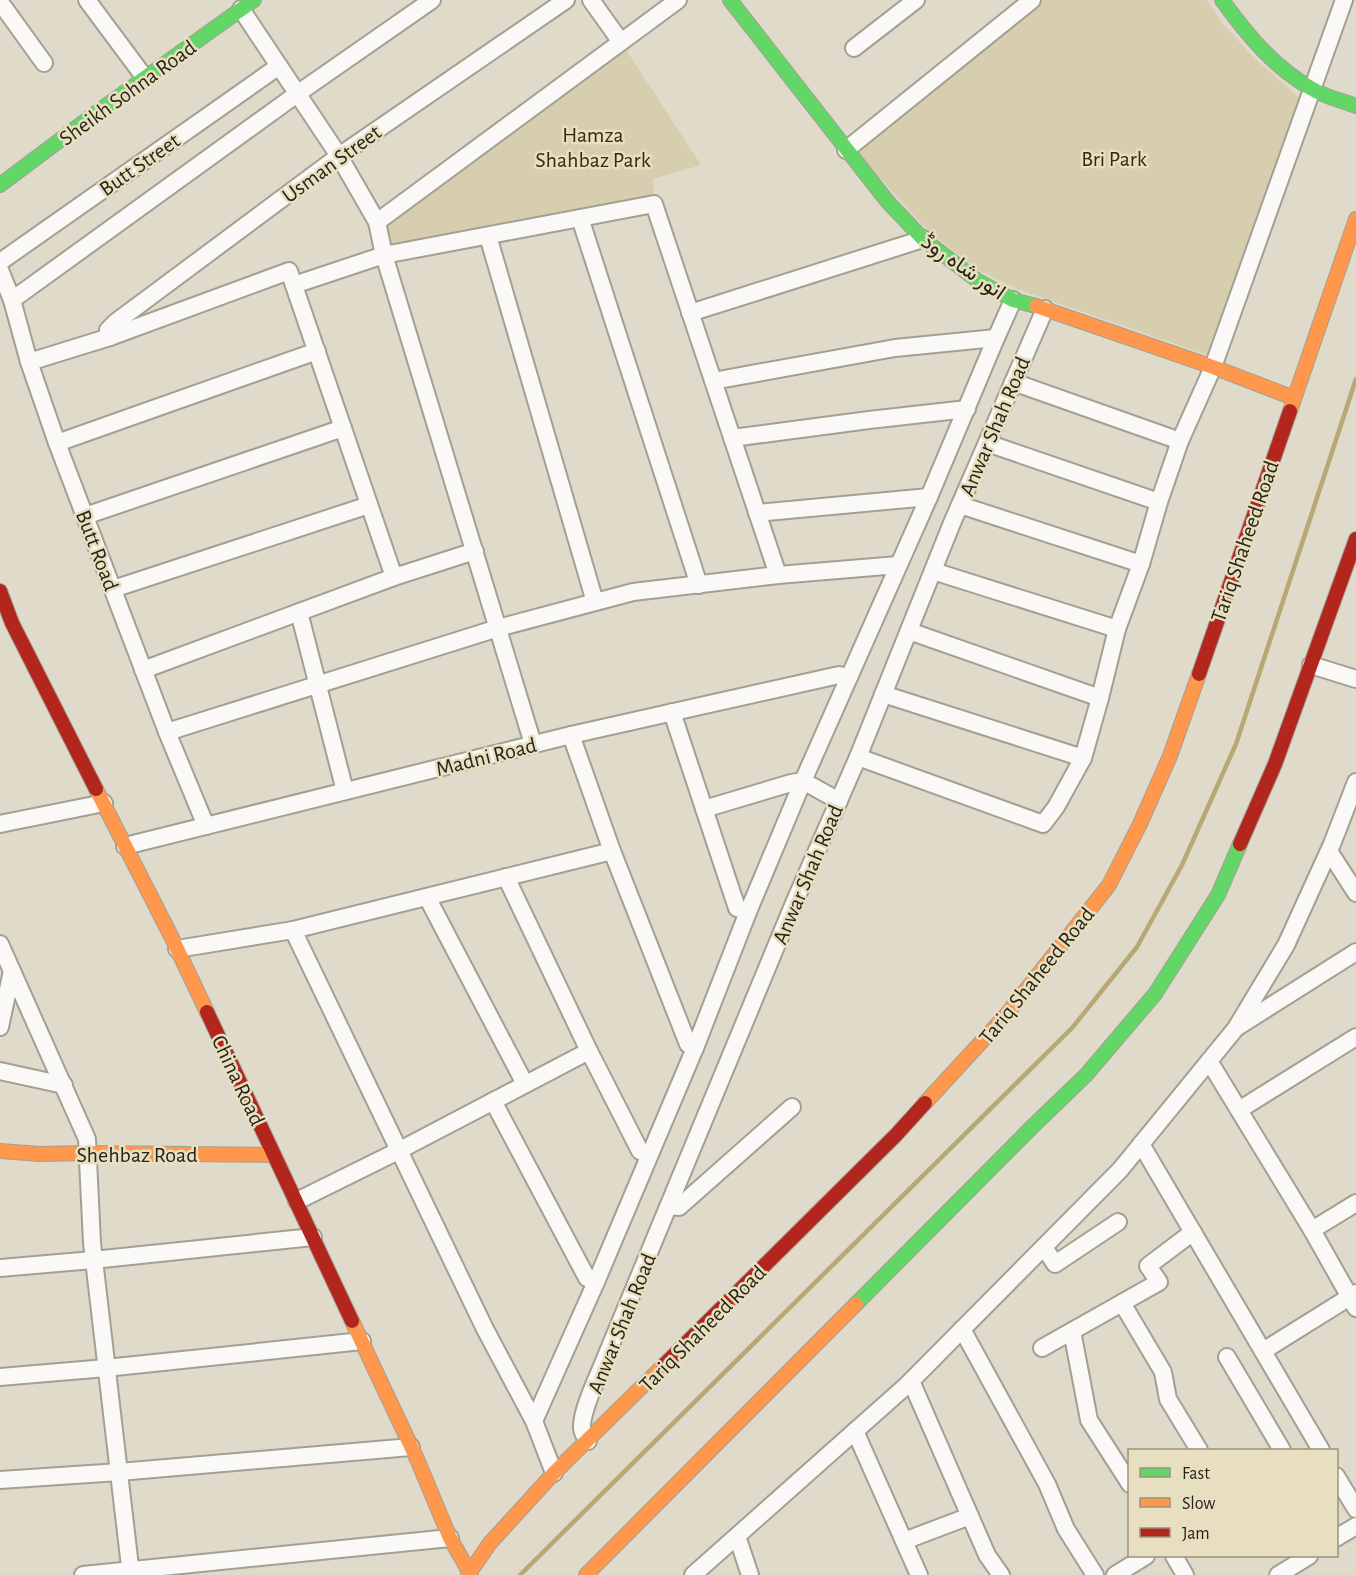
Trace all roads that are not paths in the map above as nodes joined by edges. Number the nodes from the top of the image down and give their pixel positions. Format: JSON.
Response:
{"nodes":[{"id":1,"x":87,"y":0,"type":"edge"},
{"id":2,"x":432,"y":0,"type":"edge"},
{"id":3,"x":566,"y":0,"type":"edge"},
{"id":4,"x":591,"y":0,"type":"edge"},
{"id":5,"x":678,"y":0,"type":"edge"},
{"id":6,"x":730,"y":0,"type":"edge"},
{"id":7,"x":915,"y":0,"type":"edge"},
{"id":8,"x":1032,"y":0,"type":"edge"},
{"id":9,"x":1222,"y":0,"type":"edge"},
{"id":10,"x":1344,"y":0,"type":"edge"},
{"id":11,"x":0,"y":2,"type":"edge"},
{"id":12,"x":248,"y":5,"type":"edge"},
{"id":13,"x":621,"y":42,"type":"junction"},
{"id":14,"x":854,"y":48,"type":"dead end"},
{"id":15,"x":44,"y":63,"type":"dead end"},
{"id":16,"x":279,"y":66,"type":"junction"},
{"id":17,"x":145,"y":78,"type":"junction"},
{"id":18,"x":1313,"y":90,"type":"junction"},
{"id":19,"x":297,"y":94,"type":"junction"},
{"id":20,"x":1356,"y":106,"type":"edge"},
{"id":21,"x":846,"y":150,"type":"junction"},
{"id":22,"x":339,"y":156,"type":"junction"},
{"id":23,"x":0,"y":185,"type":"edge"},
{"id":24,"x":580,"y":218,"type":"junction"},
{"id":25,"x":1356,"y":219,"type":"edge"},
{"id":26,"x":377,"y":222,"type":"junction"},
{"id":27,"x":488,"y":236,"type":"junction"},
{"id":28,"x":923,"y":239,"type":"junction"},
{"id":29,"x":384,"y":255,"type":"junction"},
{"id":30,"x":0,"y":262,"type":"edge"},
{"id":31,"x":0,"y":270,"type":"edge"},
{"id":32,"x":294,"y":285,"type":"junction"},
{"id":33,"x":12,"y":300,"type":"junction"},
{"id":34,"x":1014,"y":300,"type":"junction"},
{"id":35,"x":1045,"y":309,"type":"junction"},
{"id":36,"x":690,"y":313,"type":"junction"},
{"id":37,"x":110,"y":337,"type":"junction"},
{"id":38,"x":996,"y":338,"type":"junction"},
{"id":39,"x":317,"y":351,"type":"junction"},
{"id":40,"x":29,"y":362,"type":"junction"},
{"id":41,"x":1214,"y":367,"type":"junction"},
{"id":42,"x":713,"y":381,"type":"junction"},
{"id":43,"x":1013,"y":382,"type":"junction"},
{"id":44,"x":1294,"y":398,"type":"junction"},
{"id":45,"x":967,"y":409,"type":"junction"},
{"id":46,"x":343,"y":428,"type":"junction"},
{"id":47,"x":732,"y":438,"type":"junction"},
{"id":48,"x":1180,"y":441,"type":"junction"},
{"id":49,"x":57,"y":443,"type":"junction"},
{"id":50,"x":987,"y":444,"type":"junction"},
{"id":51,"x":930,"y":497,"type":"junction"},
{"id":52,"x":1160,"y":502,"type":"junction"},
{"id":53,"x":960,"y":504,"type":"junction"},
{"id":54,"x":369,"y":505,"type":"junction"},
{"id":55,"x":757,"y":513,"type":"junction"},
{"id":56,"x":85,"y":516,"type":"junction"},
{"id":57,"x":1356,"y":538,"type":"edge"},
{"id":58,"x":474,"y":551,"type":"junction"},
{"id":59,"x":1141,"y":564,"type":"junction"},
{"id":60,"x":898,"y":565,"type":"junction"},
{"id":61,"x":933,"y":571,"type":"junction"},
{"id":62,"x":778,"y":575,"type":"junction"},
{"id":63,"x":394,"y":577,"type":"junction"},
{"id":64,"x":699,"y":585,"type":"junction"},
{"id":65,"x":113,"y":589,"type":"junction"},
{"id":66,"x":0,"y":591,"type":"edge"},
{"id":67,"x":595,"y":602,"type":"junction"},
{"id":68,"x":299,"y":612,"type":"junction"},
{"id":69,"x":498,"y":628,"type":"junction"},
{"id":70,"x":1117,"y":629,"type":"junction"},
{"id":71,"x":909,"y":631,"type":"junction"},
{"id":72,"x":1311,"y":665,"type":"junction"},
{"id":73,"x":143,"y":670,"type":"junction"},
{"id":74,"x":849,"y":677,"type":"junction"},
{"id":75,"x":1356,"y":679,"type":"edge"},
{"id":76,"x":317,"y":684,"type":"junction"},
{"id":77,"x":883,"y":694,"type":"junction"},
{"id":78,"x":1100,"y":698,"type":"junction"},
{"id":79,"x":672,"y":712,"type":"junction"},
{"id":80,"x":167,"y":732,"type":"junction"},
{"id":81,"x":571,"y":735,"type":"junction"},
{"id":82,"x":533,"y":744,"type":"junction"},
{"id":83,"x":858,"y":757,"type":"junction"},
{"id":84,"x":1083,"y":758,"type":"junction"},
{"id":85,"x":803,"y":781,"type":"junction"},
{"id":86,"x":1356,"y":782,"type":"edge"},
{"id":87,"x":345,"y":791,"type":"junction"},
{"id":88,"x":1352,"y":799,"type":"edge"},
{"id":89,"x":839,"y":801,"type":"junction"},
{"id":90,"x":104,"y":803,"type":"junction"},
{"id":91,"x":704,"y":809,"type":"junction"},
{"id":92,"x":0,"y":824,"type":"edge"},
{"id":93,"x":206,"y":826,"type":"junction"},
{"id":94,"x":125,"y":846,"type":"junction"},
{"id":95,"x":612,"y":851,"type":"junction"},
{"id":96,"x":1329,"y":851,"type":"junction"},
{"id":97,"x":506,"y":877,"type":"junction"},
{"id":98,"x":1354,"y":884,"type":"edge"},
{"id":99,"x":427,"y":897,"type":"junction"},
{"id":100,"x":748,"y":912,"type":"junction"},
{"id":101,"x":293,"y":930,"type":"junction"},
{"id":102,"x":0,"y":944,"type":"edge"},
{"id":103,"x":177,"y":950,"type":"junction"},
{"id":104,"x":1356,"y":952,"type":"edge"},
{"id":105,"x":12,"y":970,"type":"junction"},
{"id":106,"x":0,"y":1028,"type":"edge"},
{"id":107,"x":1236,"y":1028,"type":"junction"},
{"id":108,"x":1356,"y":1036,"type":"edge"},
{"id":109,"x":695,"y":1048,"type":"junction"},
{"id":110,"x":589,"y":1050,"type":"junction"},
{"id":111,"x":1209,"y":1061,"type":"junction"},
{"id":112,"x":0,"y":1071,"type":"edge"},
{"id":113,"x":525,"y":1084,"type":"junction"},
{"id":114,"x":63,"y":1085,"type":"junction"},
{"id":115,"x":493,"y":1101,"type":"junction"},
{"id":116,"x":792,"y":1107,"type":"dead end"},
{"id":117,"x":1239,"y":1110,"type":"junction"},
{"id":118,"x":1141,"y":1144,"type":"junction"},
{"id":119,"x":398,"y":1150,"type":"junction"},
{"id":120,"x":0,"y":1151,"type":"edge"},
{"id":121,"x":88,"y":1153,"type":"junction"},
{"id":122,"x":274,"y":1155,"type":"junction"},
{"id":123,"x":649,"y":1155,"type":"junction"},
{"id":124,"x":297,"y":1202,"type":"junction"},
{"id":125,"x":1356,"y":1203,"type":"edge"},
{"id":126,"x":669,"y":1206,"type":"junction"},
{"id":127,"x":1118,"y":1222,"type":"dead end"},
{"id":128,"x":1312,"y":1230,"type":"junction"},
{"id":129,"x":1193,"y":1232,"type":"junction"},
{"id":130,"x":313,"y":1237,"type":"junction"},
{"id":131,"x":1044,"y":1247,"type":"junction"},
{"id":132,"x":93,"y":1260,"type":"junction"},
{"id":133,"x":0,"y":1268,"type":"edge"},
{"id":134,"x":596,"y":1282,"type":"junction"},
{"id":135,"x":1354,"y":1299,"type":"edge"},
{"id":136,"x":1122,"y":1303,"type":"junction"},
{"id":137,"x":962,"y":1329,"type":"junction"},
{"id":138,"x":1072,"y":1331,"type":"junction"},
{"id":139,"x":362,"y":1341,"type":"junction"},
{"id":140,"x":1042,"y":1348,"type":"dead end"},
{"id":141,"x":1263,"y":1351,"type":"junction"},
{"id":142,"x":1227,"y":1357,"type":"dead end"},
{"id":143,"x":106,"y":1368,"type":"junction"},
{"id":144,"x":0,"y":1377,"type":"edge"},
{"id":145,"x":911,"y":1381,"type":"junction"},
{"id":146,"x":534,"y":1421,"type":"junction"},
{"id":147,"x":855,"y":1431,"type":"junction"},
{"id":148,"x":588,"y":1441,"type":"junction"},
{"id":149,"x":411,"y":1447,"type":"junction"},
{"id":150,"x":1198,"y":1449,"type":"edge"},
{"id":151,"x":1281,"y":1449,"type":"edge"},
{"id":152,"x":1318,"y":1449,"type":"edge"},
{"id":153,"x":118,"y":1472,"type":"junction"},
{"id":154,"x":554,"y":1473,"type":"junction"},
{"id":155,"x":1338,"y":1479,"type":"edge"},
{"id":156,"x":0,"y":1480,"type":"edge"},
{"id":157,"x":1128,"y":1481,"type":"edge"},
{"id":158,"x":1356,"y":1509,"type":"edge"},
{"id":159,"x":970,"y":1516,"type":"junction"},
{"id":160,"x":1356,"y":1526,"type":"edge"},
{"id":161,"x":737,"y":1536,"type":"junction"},
{"id":162,"x":1338,"y":1537,"type":"edge"},
{"id":163,"x":450,"y":1538,"type":"junction"},
{"id":164,"x":904,"y":1541,"type":"junction"},
{"id":165,"x":1145,"y":1557,"type":"edge"},
{"id":166,"x":1175,"y":1557,"type":"edge"},
{"id":167,"x":1307,"y":1557,"type":"edge"},
{"id":168,"x":1125,"y":1572,"type":"edge"},
{"id":169,"x":130,"y":1573,"type":"edge"},
{"id":170,"x":470,"y":1574,"type":"edge"},
{"id":171,"x":83,"y":1575,"type":"edge"},
{"id":172,"x":586,"y":1575,"type":"edge"},
{"id":173,"x":693,"y":1575,"type":"edge"},
{"id":174,"x":750,"y":1575,"type":"edge"},
{"id":175,"x":919,"y":1575,"type":"edge"},
{"id":176,"x":1001,"y":1575,"type":"edge"},
{"id":177,"x":1095,"y":1575,"type":"edge"},
{"id":178,"x":1185,"y":1575,"type":"edge"},
{"id":179,"x":1278,"y":1575,"type":"edge"}],
"edges":[{"from":1,"to":17,"type":"street"},
{"from":2,"to":19,"type":"street"},
{"from":3,"to":22,"type":"street","name":"Usman Street"},
{"from":4,"to":13,"type":"street"},
{"from":5,"to":13,"type":"street"},
{"from":6,"to":21,"type":"main road","name":"انور شاہ روڈ"},
{"from":7,"to":14,"type":"street"},
{"from":8,"to":21,"type":"street"},
{"from":9,"to":18,"type":"main road"},
{"from":10,"to":18,"type":"street"},
{"from":11,"to":15,"type":"street"},
{"from":12,"to":16,"type":"street"},
{"from":12,"to":17,"type":"main road","name":"Sheikh Sohna Road"},
{"from":13,"to":26,"type":"street"},
{"from":16,"to":19,"type":"street"},
{"from":16,"to":30,"type":"street","name":"Butt Street"},
{"from":17,"to":23,"type":"main road","name":"Sheikh Sohna Road"},
{"from":18,"to":20,"type":"main road"},
{"from":18,"to":41,"type":"street"},
{"from":19,"to":22,"type":"street"},
{"from":19,"to":33,"type":"street"},
{"from":21,"to":28,"type":"main road","name":"انور شاہ روڈ"},
{"from":22,"to":26,"type":"street"},
{"from":22,"to":37,"type":"street","name":"Usman Street"},
{"from":24,"to":27,"type":"street"},
{"from":24,"to":36,"type":"street"},
{"from":24,"to":64,"type":"street"},
{"from":25,"to":44,"type":"main road","name":"Tariq Shaheed Road"},
{"from":26,"to":29,"type":"street"},
{"from":27,"to":29,"type":"street"},
{"from":27,"to":67,"type":"street"},
{"from":28,"to":34,"type":"main road","name":"انور شاہ روڈ"},
{"from":28,"to":36,"type":"street"},
{"from":29,"to":32,"type":"street"},
{"from":29,"to":58,"type":"street"},
{"from":31,"to":33,"type":"street","name":"Butt Road"},
{"from":32,"to":37,"type":"street"},
{"from":32,"to":39,"type":"street"},
{"from":33,"to":40,"type":"street","name":"Butt Road"},
{"from":34,"to":35,"type":"main road","name":"انور شاہ روڈ"},
{"from":34,"to":38,"type":"street","name":"Anwar Shah Road"},
{"from":35,"to":41,"type":"main road","name":"انور شاہ روڈ"},
{"from":35,"to":43,"type":"street","name":"Anwar Shah Road"},
{"from":36,"to":42,"type":"street"},
{"from":37,"to":40,"type":"street"},
{"from":38,"to":42,"type":"street"},
{"from":38,"to":45,"type":"street","name":"Anwar Shah Road"},
{"from":39,"to":46,"type":"street"},
{"from":39,"to":49,"type":"street"},
{"from":40,"to":49,"type":"street","name":"Butt Road"},
{"from":41,"to":44,"type":"main road","name":"انور شاہ روڈ"},
{"from":41,"to":48,"type":"street"},
{"from":42,"to":47,"type":"street"},
{"from":43,"to":48,"type":"street"},
{"from":43,"to":50,"type":"street","name":"Anwar Shah Road"},
{"from":44,"to":148,"type":"main road","name":"Tariq Shaheed Road"},
{"from":45,"to":47,"type":"street"},
{"from":45,"to":51,"type":"street","name":"Anwar Shah Road"},
{"from":46,"to":54,"type":"street"},
{"from":46,"to":56,"type":"street"},
{"from":47,"to":55,"type":"street"},
{"from":48,"to":52,"type":"street"},
{"from":49,"to":56,"type":"street","name":"Butt Road"},
{"from":50,"to":52,"type":"street"},
{"from":50,"to":53,"type":"street","name":"Anwar Shah Road"},
{"from":51,"to":55,"type":"street"},
{"from":51,"to":60,"type":"street","name":"Anwar Shah Road"},
{"from":52,"to":59,"type":"street"},
{"from":53,"to":59,"type":"street"},
{"from":53,"to":61,"type":"street","name":"Anwar Shah Road"},
{"from":54,"to":63,"type":"street"},
{"from":54,"to":65,"type":"street"},
{"from":55,"to":62,"type":"street"},
{"from":56,"to":65,"type":"street","name":"Butt Road"},
{"from":57,"to":72,"type":"main road"},
{"from":58,"to":63,"type":"street"},
{"from":58,"to":69,"type":"street"},
{"from":59,"to":70,"type":"street"},
{"from":60,"to":62,"type":"street"},
{"from":60,"to":74,"type":"street","name":"Anwar Shah Road"},
{"from":61,"to":70,"type":"street"},
{"from":61,"to":71,"type":"street","name":"Anwar Shah Road"},
{"from":62,"to":64,"type":"street"},
{"from":63,"to":68,"type":"street"},
{"from":64,"to":67,"type":"street"},
{"from":65,"to":73,"type":"street","name":"Butt Road"},
{"from":66,"to":90,"type":"main road","name":"China Road"},
{"from":67,"to":69,"type":"street"},
{"from":68,"to":73,"type":"street"},
{"from":68,"to":76,"type":"street"},
{"from":69,"to":76,"type":"street"},
{"from":69,"to":82,"type":"street"},
{"from":70,"to":78,"type":"street"},
{"from":71,"to":77,"type":"street","name":"Anwar Shah Road"},
{"from":71,"to":78,"type":"street"},
{"from":72,"to":75,"type":"street"},
{"from":72,"to":172,"type":"main road"},
{"from":73,"to":80,"type":"street","name":"Butt Road"},
{"from":74,"to":79,"type":"street","name":"Madni Road"},
{"from":74,"to":85,"type":"street","name":"Anwar Shah Road"},
{"from":76,"to":80,"type":"street"},
{"from":76,"to":87,"type":"street"},
{"from":77,"to":83,"type":"street","name":"Anwar Shah Road"},
{"from":77,"to":84,"type":"street"},
{"from":78,"to":84,"type":"street"},
{"from":79,"to":81,"type":"street","name":"Madni Road"},
{"from":79,"to":91,"type":"street"},
{"from":80,"to":93,"type":"street","name":"Butt Road"},
{"from":81,"to":82,"type":"street","name":"Madni Road"},
{"from":81,"to":95,"type":"street"},
{"from":82,"to":87,"type":"street","name":"Madni Road"},
{"from":83,"to":84,"type":"street"},
{"from":83,"to":89,"type":"street","name":"Anwar Shah Road"},
{"from":85,"to":89,"type":"street"},
{"from":85,"to":91,"type":"street"},
{"from":85,"to":100,"type":"street","name":"Anwar Shah Road"},
{"from":86,"to":88,"type":"street"},
{"from":87,"to":93,"type":"street","name":"Madni Road"},
{"from":88,"to":96,"type":"street"},
{"from":89,"to":126,"type":"street","name":"Anwar Shah Road"},
{"from":90,"to":92,"type":"street"},
{"from":90,"to":94,"type":"main road","name":"China Road"},
{"from":91,"to":100,"type":"street"},
{"from":93,"to":94,"type":"street","name":"Madni Road"},
{"from":94,"to":103,"type":"main road","name":"China Road"},
{"from":95,"to":97,"type":"street"},
{"from":95,"to":109,"type":"street"},
{"from":96,"to":98,"type":"street"},
{"from":96,"to":107,"type":"street"},
{"from":97,"to":99,"type":"street"},
{"from":97,"to":110,"type":"street"},
{"from":99,"to":101,"type":"street"},
{"from":99,"to":113,"type":"street"},
{"from":100,"to":109,"type":"street","name":"Anwar Shah Road"},
{"from":101,"to":103,"type":"street"},
{"from":101,"to":119,"type":"street"},
{"from":102,"to":105,"type":"street"},
{"from":103,"to":122,"type":"main road","name":"China Road"},
{"from":104,"to":107,"type":"street"},
{"from":105,"to":106,"type":"street"},
{"from":105,"to":114,"type":"street"},
{"from":107,"to":111,"type":"street"},
{"from":108,"to":117,"type":"street"},
{"from":109,"to":123,"type":"street","name":"Anwar Shah Road"},
{"from":110,"to":113,"type":"street"},
{"from":110,"to":123,"type":"street"},
{"from":111,"to":117,"type":"street"},
{"from":111,"to":118,"type":"street"},
{"from":112,"to":114,"type":"street"},
{"from":113,"to":115,"type":"street"},
{"from":114,"to":121,"type":"street"},
{"from":115,"to":119,"type":"street"},
{"from":115,"to":134,"type":"street"},
{"from":116,"to":126,"type":"street"},
{"from":117,"to":128,"type":"street"},
{"from":118,"to":129,"type":"street"},
{"from":118,"to":131,"type":"street"},
{"from":119,"to":124,"type":"street"},
{"from":119,"to":146,"type":"street"},
{"from":120,"to":121,"type":"main road","name":"Shehbaz Road"},
{"from":121,"to":122,"type":"main road","name":"Shehbaz Road"},
{"from":121,"to":132,"type":"street"},
{"from":122,"to":124,"type":"main road","name":"China Road"},
{"from":123,"to":134,"type":"street","name":"Anwar Shah Road"},
{"from":124,"to":130,"type":"main road","name":"China Road"},
{"from":125,"to":128,"type":"street"},
{"from":126,"to":148,"type":"street","name":"Anwar Shah Road"},
{"from":127,"to":131,"type":"street"},
{"from":128,"to":135,"type":"street"},
{"from":129,"to":136,"type":"street"},
{"from":129,"to":141,"type":"street"},
{"from":130,"to":132,"type":"street"},
{"from":130,"to":139,"type":"main road","name":"China Road"},
{"from":131,"to":137,"type":"street"},
{"from":132,"to":133,"type":"street"},
{"from":132,"to":143,"type":"street"},
{"from":134,"to":146,"type":"street","name":"Anwar Shah Road"},
{"from":135,"to":141,"type":"street"},
{"from":136,"to":138,"type":"street"},
{"from":136,"to":150,"type":"street"},
{"from":137,"to":145,"type":"street"},
{"from":137,"to":177,"type":"street"},
{"from":138,"to":140,"type":"street"},
{"from":138,"to":157,"type":"street"},
{"from":139,"to":143,"type":"street"},
{"from":139,"to":149,"type":"main road","name":"China Road"},
{"from":141,"to":152,"type":"street"},
{"from":142,"to":151,"type":"street"},
{"from":143,"to":144,"type":"street"},
{"from":143,"to":153,"type":"street"},
{"from":145,"to":147,"type":"street"},
{"from":145,"to":159,"type":"street"},
{"from":146,"to":154,"type":"street"},
{"from":147,"to":161,"type":"street"},
{"from":147,"to":164,"type":"street"},
{"from":148,"to":154,"type":"main road","name":"Tariq Shaheed Road"},
{"from":149,"to":153,"type":"street"},
{"from":149,"to":163,"type":"main road","name":"China Road"},
{"from":153,"to":156,"type":"street"},
{"from":153,"to":169,"type":"street"},
{"from":154,"to":170,"type":"main road","name":"Tariq Shaheed Road"},
{"from":155,"to":158,"type":"street"},
{"from":159,"to":164,"type":"street"},
{"from":159,"to":176,"type":"street"},
{"from":160,"to":162,"type":"street"},
{"from":161,"to":173,"type":"street"},
{"from":161,"to":174,"type":"street"},
{"from":163,"to":169,"type":"street"},
{"from":163,"to":170,"type":"main road","name":"China Road"},
{"from":164,"to":175,"type":"street"},
{"from":165,"to":168,"type":"street"},
{"from":166,"to":178,"type":"street"},
{"from":167,"to":179,"type":"street"},
{"from":169,"to":171,"type":"street"}]}
